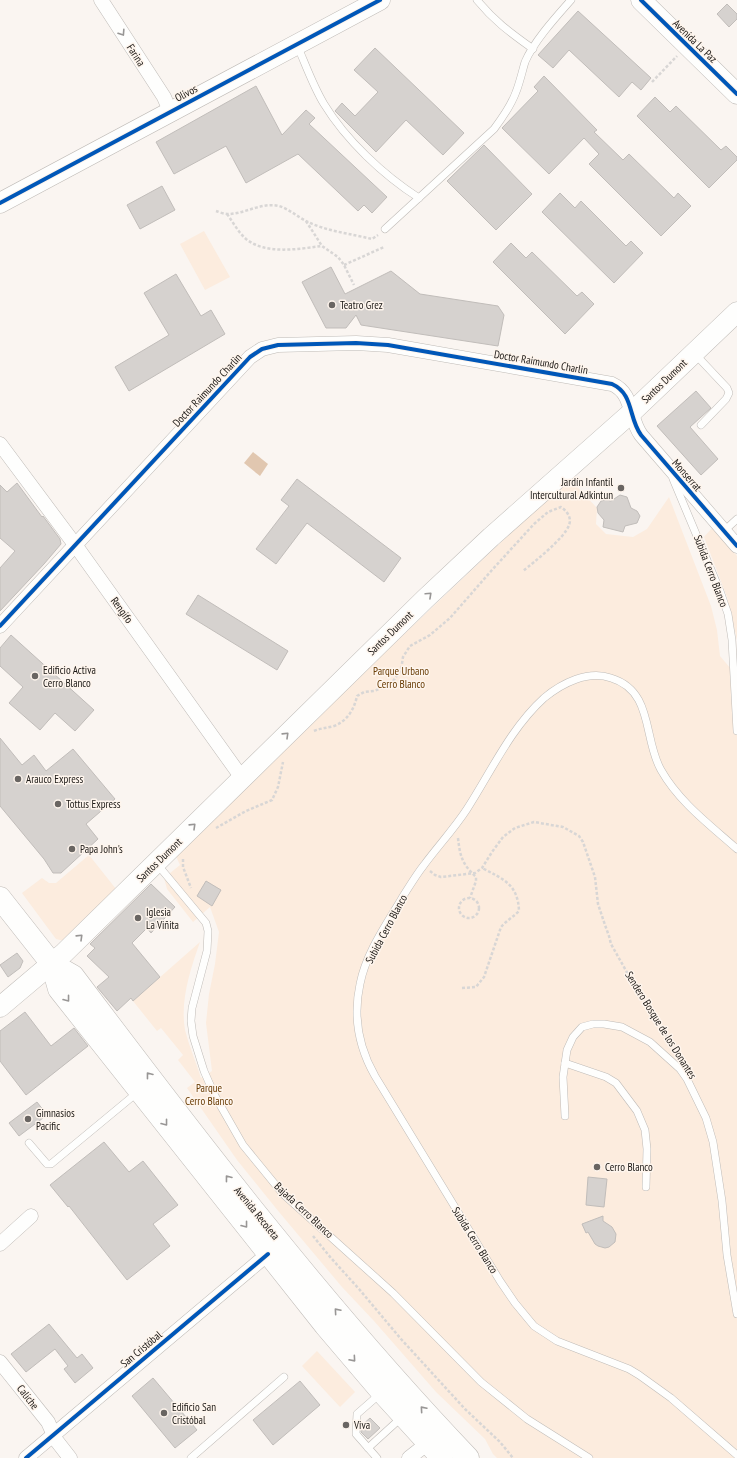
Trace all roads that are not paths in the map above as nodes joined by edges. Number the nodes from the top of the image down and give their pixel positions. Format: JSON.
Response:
{"nodes":[{"id":1,"x":101,"y":0,"type":"edge"},
{"id":2,"x":380,"y":0,"type":"edge"},
{"id":3,"x":477,"y":0,"type":"edge"},
{"id":4,"x":572,"y":0,"type":"edge"},
{"id":5,"x":641,"y":0,"type":"edge"},
{"id":6,"x":297,"y":44,"type":"junction"},
{"id":7,"x":533,"y":49,"type":"junction"},
{"id":8,"x":737,"y":94,"type":"edge"},
{"id":9,"x":170,"y":111,"type":"junction"},
{"id":10,"x":419,"y":198,"type":"junction"},
{"id":11,"x":0,"y":203,"type":"edge"},
{"id":12,"x":385,"y":229,"type":"dead end"},
{"id":13,"x":737,"y":312,"type":"edge"},
{"id":14,"x":694,"y":353,"type":"junction"},
{"id":15,"x":631,"y":412,"type":"junction"},
{"id":16,"x":702,"y":424,"type":"dead end"},
{"id":17,"x":0,"y":444,"type":"edge"},
{"id":18,"x":667,"y":465,"type":"junction"},
{"id":19,"x":737,"y":519,"type":"edge"},
{"id":20,"x":724,"y":531,"type":"junction"},
{"id":21,"x":76,"y":546,"type":"junction"},
{"id":22,"x":737,"y":546,"type":"edge"},
{"id":23,"x":0,"y":626,"type":"edge"},
{"id":24,"x":734,"y":641,"type":"edge"},
{"id":25,"x":737,"y":731,"type":"edge"},
{"id":26,"x":242,"y":778,"type":"junction"},
{"id":27,"x":737,"y":849,"type":"edge"},
{"id":28,"x":156,"y":862,"type":"junction"},
{"id":29,"x":0,"y":898,"type":"edge"},
{"id":30,"x":52,"y":964,"type":"junction"},
{"id":31,"x":0,"y":1007,"type":"edge"},
{"id":32,"x":565,"y":1063,"type":"junction"},
{"id":33,"x":140,"y":1091,"type":"junction"},
{"id":34,"x":565,"y":1116,"type":"dead end"},
{"id":35,"x":29,"y":1143,"type":"dead end"},
{"id":36,"x":646,"y":1187,"type":"dead end"},
{"id":37,"x":31,"y":1216,"type":"dead end"},
{"id":38,"x":0,"y":1244,"type":"edge"},
{"id":39,"x":289,"y":1253,"type":"junction"},
{"id":40,"x":268,"y":1254,"type":"junction"},
{"id":41,"x":737,"y":1314,"type":"edge"},
{"id":42,"x":0,"y":1362,"type":"edge"},
{"id":43,"x":284,"y":1377,"type":"dead end"},
{"id":44,"x":382,"y":1392,"type":"junction"},
{"id":45,"x":404,"y":1416,"type":"junction"},
{"id":46,"x":54,"y":1434,"type":"junction"},
{"id":47,"x":440,"y":1447,"type":"edge"},
{"id":48,"x":368,"y":1448,"type":"junction"},
{"id":49,"x":737,"y":1455,"type":"edge"},
{"id":50,"x":26,"y":1458,"type":"edge"},
{"id":51,"x":70,"y":1458,"type":"edge"},
{"id":52,"x":191,"y":1458,"type":"edge"},
{"id":53,"x":377,"y":1458,"type":"edge"},
{"id":54,"x":409,"y":1458,"type":"edge"},
{"id":55,"x":468,"y":1458,"type":"edge"},
{"id":56,"x":589,"y":1458,"type":"edge"}],
"edges":[{"from":1,"to":9,"type":"street","name":"Farina","one_way":true},
{"from":2,"to":6,"type":"main road","name":"Olivos"},
{"from":3,"to":7,"type":"lane"},
{"from":4,"to":7,"type":"lane"},
{"from":5,"to":8,"type":"main road","name":"Avenida La Paz"},
{"from":6,"to":9,"type":"main road","name":"Olivos"},
{"from":6,"to":10,"type":"lane"},
{"from":7,"to":10,"type":"lane"},
{"from":9,"to":11,"type":"main road","name":"Olivos"},
{"from":10,"to":12,"type":"lane"},
{"from":13,"to":14,"type":"main road","name":"Santos Dumont"},
{"from":14,"to":15,"type":"main road","name":"Santos Dumont"},
{"from":14,"to":16,"type":"lane"},
{"from":15,"to":18,"type":"street","name":"Monserrat"},
{"from":15,"to":21,"type":"street","name":"Doctor Raimundo Charlin"},
{"from":26,"to":15,"type":"main road","name":"Santos Dumont","one_way":true},
{"from":17,"to":21,"type":"street","name":"Rengifo"},
{"from":18,"to":20,"type":"street","name":"Monserrat"},
{"from":18,"to":24,"type":"lane","name":"Subida Cerro Blanco"},
{"from":19,"to":20,"type":"lane"},
{"from":20,"to":22,"type":"street","name":"Monserrat"},
{"from":21,"to":23,"type":"street","name":"Doctor Raimundo Charlin"},
{"from":21,"to":26,"type":"street","name":"Rengifo"},
{"from":24,"to":25,"type":"lane","name":"Subida Cerro Blanco"},
{"from":28,"to":26,"type":"main road","name":"Santos Dumont","one_way":true},
{"from":27,"to":49,"type":"lane","name":"Subida Cerro Blanco"},
{"from":30,"to":28,"type":"main road","name":"Santos Dumont","one_way":true},
{"from":28,"to":56,"type":"lane","name":"Bajada Cerro Blanco"},
{"from":29,"to":30,"type":"main road","name":"Avenida Recoleta"},
{"from":30,"to":31,"type":"main road","name":"Santos Dumont"},
{"from":30,"to":33,"type":"main road","name":"Avenida Recoleta","one_way":true},
{"from":39,"to":30,"type":"main road","name":"Avenida Recoleta","one_way":true},
{"from":32,"to":34,"type":"lane"},
{"from":32,"to":36,"type":"lane"},
{"from":32,"to":41,"type":"lane"},
{"from":33,"to":35,"type":"lane"},
{"from":33,"to":40,"type":"main road","name":"Avenida Recoleta","one_way":true},
{"from":37,"to":38,"type":"street"},
{"from":39,"to":40,"type":"main road"},
{"from":47,"to":39,"type":"main road","name":"Avenida Recoleta","one_way":true},
{"from":40,"to":44,"type":"main road","name":"Avenida Recoleta","one_way":true},
{"from":40,"to":46,"type":"street","name":"San Cristóbal"},
{"from":42,"to":46,"type":"street","name":"Caliche"},
{"from":43,"to":52,"type":"lane"},
{"from":44,"to":45,"type":"main road","name":"Avenida Recoleta"},
{"from":44,"to":48,"type":"lane"},
{"from":45,"to":47,"type":"main road","name":"Avenida Recoleta"},
{"from":45,"to":48,"type":"lane"},
{"from":46,"to":50,"type":"street","name":"San Cristóbal"},
{"from":46,"to":51,"type":"street","name":"Caliche"},
{"from":47,"to":54,"type":"street"},
{"from":47,"to":55,"type":"main road","name":"Avenida Recoleta"},
{"from":48,"to":53,"type":"lane"}]}
